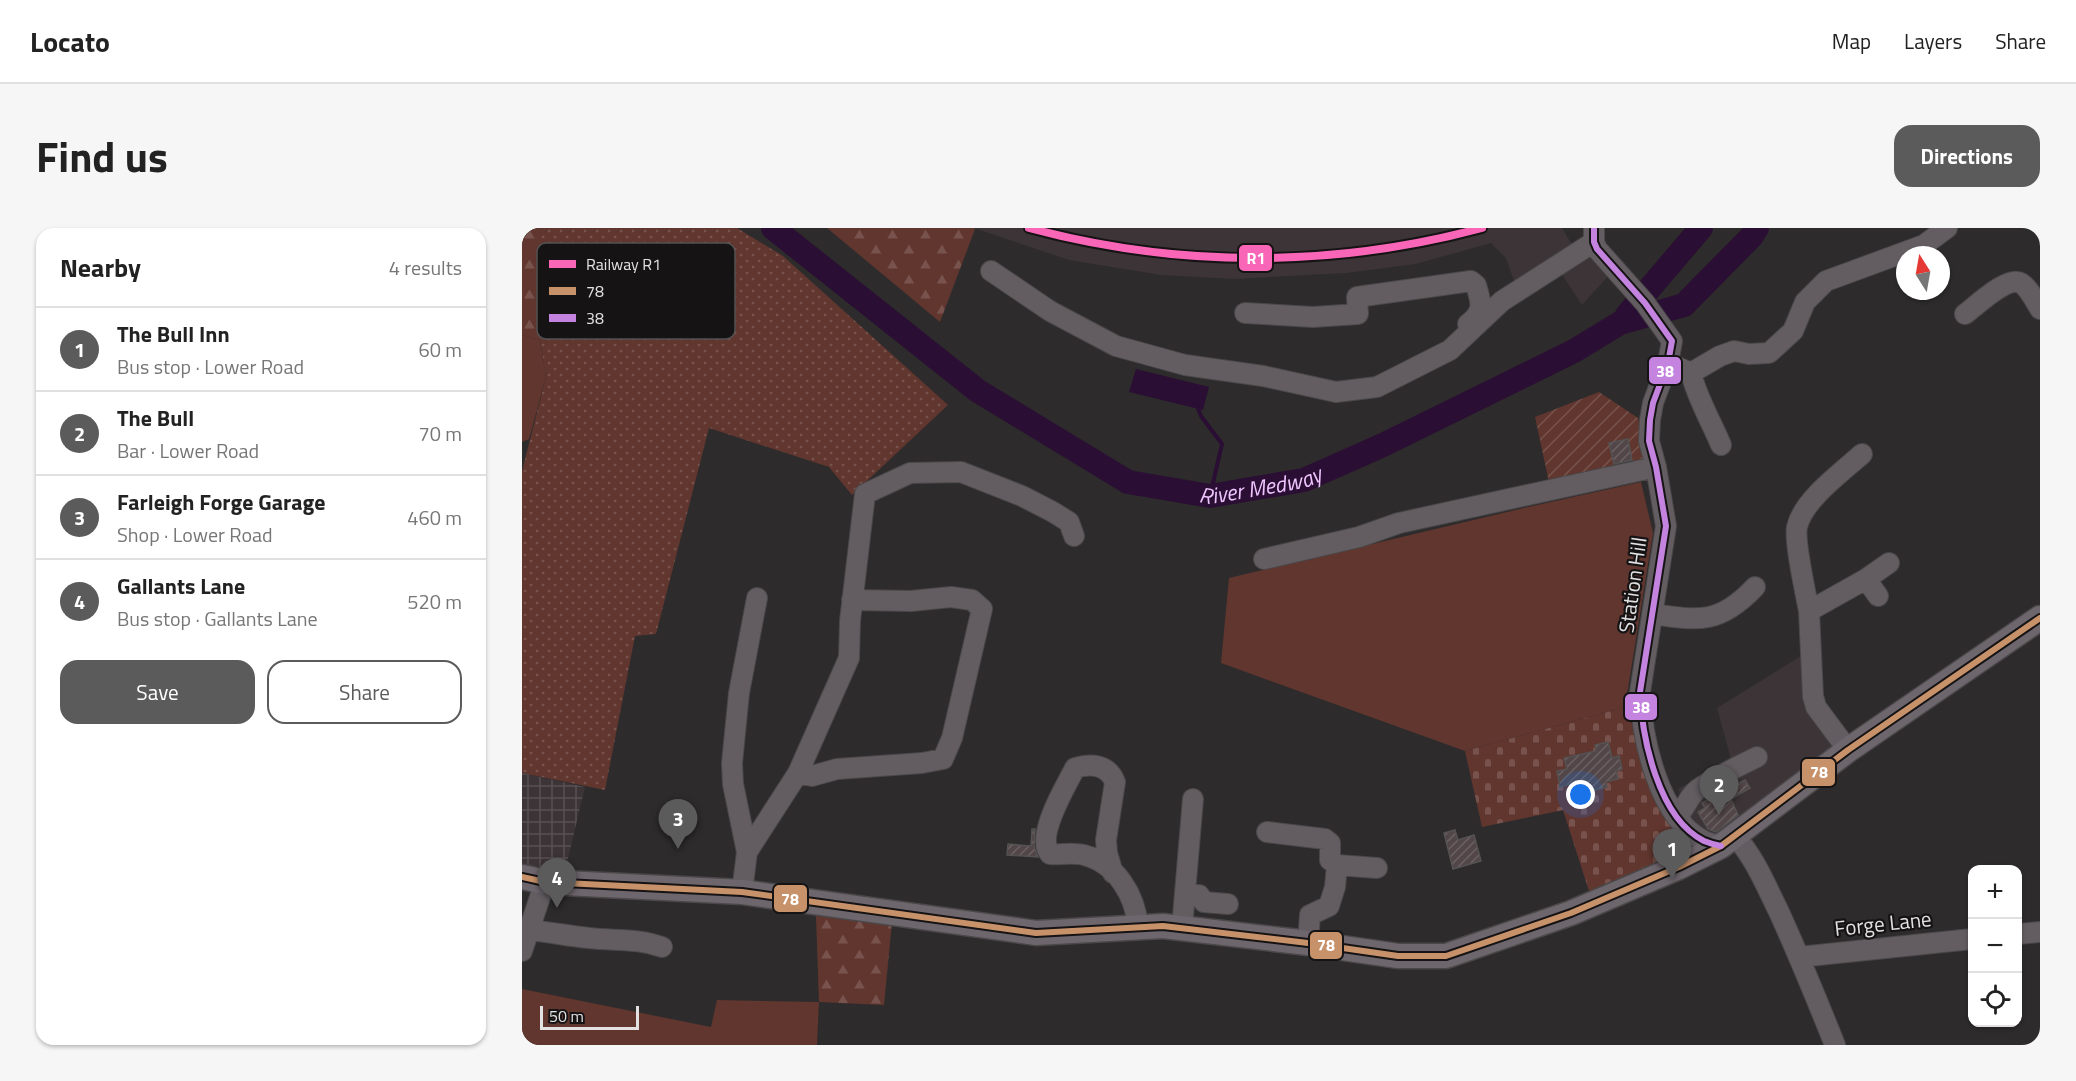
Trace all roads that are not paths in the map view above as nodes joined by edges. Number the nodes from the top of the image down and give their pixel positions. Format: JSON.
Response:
{"nodes":[{"id":1,"x":1947,"y":228,"type":"edge"},
{"id":2,"x":1594,"y":235,"type":"edge"},
{"id":3,"x":991,"y":271,"type":"dead end"},
{"id":4,"x":2040,"y":309,"type":"edge"},
{"id":5,"x":1245,"y":313,"type":"dead end"},
{"id":6,"x":1965,"y":314,"type":"dead end"},
{"id":7,"x":1450,"y":350,"type":"junction"},
{"id":8,"x":1669,"y":356,"type":"junction"},
{"id":9,"x":1691,"y":373,"type":"junction"},
{"id":10,"x":1721,"y":446,"type":"dead end"},
{"id":11,"x":1862,"y":454,"type":"dead end"},
{"id":12,"x":1656,"y":467,"type":"junction"},
{"id":13,"x":1074,"y":536,"type":"dead end"},
{"id":14,"x":1264,"y":559,"type":"dead end"},
{"id":15,"x":1889,"y":562,"type":"dead end"},
{"id":16,"x":1866,"y":579,"type":"junction"},
{"id":17,"x":1878,"y":597,"type":"dead end"},
{"id":18,"x":757,"y":598,"type":"dead end"},
{"id":19,"x":852,"y":600,"type":"junction"},
{"id":20,"x":1749,"y":600,"type":"dead end"},
{"id":21,"x":1809,"y":611,"type":"junction"},
{"id":22,"x":1653,"y":614,"type":"junction"},
{"id":23,"x":2040,"y":618,"type":"edge"},
{"id":24,"x":1848,"y":750,"type":"junction"},
{"id":25,"x":1757,"y":756,"type":"dead end"},
{"id":26,"x":798,"y":773,"type":"junction"},
{"id":27,"x":1193,"y":799,"type":"dead end"},
{"id":28,"x":1680,"y":820,"type":"junction"},
{"id":29,"x":1267,"y":832,"type":"dead end"},
{"id":30,"x":1728,"y":841,"type":"junction"},
{"id":31,"x":747,"y":852,"type":"junction"},
{"id":32,"x":1337,"y":865,"type":"junction"},
{"id":33,"x":1679,"y":867,"type":"junction"},
{"id":34,"x":1377,"y":868,"type":"dead end"},
{"id":35,"x":1113,"y":873,"type":"junction"},
{"id":36,"x":533,"y":880,"type":"edge"},
{"id":37,"x":742,"y":892,"type":"junction"},
{"id":38,"x":1185,"y":894,"type":"junction"},
{"id":39,"x":1228,"y":904,"type":"dead end"},
{"id":40,"x":1138,"y":926,"type":"junction"},
{"id":41,"x":1182,"y":928,"type":"junction"},
{"id":42,"x":529,"y":930,"type":"junction"},
{"id":43,"x":2040,"y":932,"type":"edge"},
{"id":44,"x":2022,"y":934,"type":"edge"},
{"id":45,"x":1968,"y":939,"type":"edge"},
{"id":46,"x":1308,"y":943,"type":"junction"},
{"id":47,"x":662,"y":947,"type":"dead end"},
{"id":48,"x":522,"y":951,"type":"edge"},
{"id":49,"x":1799,"y":957,"type":"junction"},
{"id":50,"x":1835,"y":1045,"type":"edge"}],
"edges":[{"from":1,"to":9,"type":"street"},
{"from":2,"to":7,"type":"street"},
{"from":2,"to":8,"type":"street"},
{"from":3,"to":7,"type":"street"},
{"from":4,"to":6,"type":"street"},
{"from":5,"to":7,"type":"street"},
{"from":8,"to":9,"type":"street"},
{"from":8,"to":12,"type":"street","name":"Station Hill"},
{"from":9,"to":10,"type":"street"},
{"from":11,"to":21,"type":"street"},
{"from":12,"to":14,"type":"street"},
{"from":12,"to":22,"type":"street","name":"Station Hill"},
{"from":13,"to":19,"type":"street"},
{"from":15,"to":16,"type":"street"},
{"from":16,"to":17,"type":"street"},
{"from":16,"to":21,"type":"street"},
{"from":18,"to":31,"type":"street"},
{"from":19,"to":26,"type":"street"},
{"from":19,"to":26,"type":"street"},
{"from":20,"to":22,"type":"street"},
{"from":21,"to":24,"type":"street"},
{"from":22,"to":28,"type":"street","name":"Station Hill"},
{"from":23,"to":24,"type":"main road"},
{"from":24,"to":30,"type":"main road"},
{"from":25,"to":28,"type":"street"},
{"from":26,"to":31,"type":"street"},
{"from":27,"to":38,"type":"street"},
{"from":28,"to":30,"type":"street","name":"Station Hill"},
{"from":28,"to":33,"type":"street"},
{"from":29,"to":32,"type":"street"},
{"from":30,"to":33,"type":"main road"},
{"from":30,"to":49,"type":"street"},
{"from":31,"to":37,"type":"street"},
{"from":32,"to":34,"type":"street"},
{"from":32,"to":46,"type":"street"},
{"from":33,"to":46,"type":"main road"},
{"from":35,"to":35,"type":"street"},
{"from":35,"to":40,"type":"street"},
{"from":36,"to":37,"type":"main road"},
{"from":36,"to":42,"type":"street"},
{"from":37,"to":40,"type":"main road"},
{"from":38,"to":39,"type":"street"},
{"from":38,"to":41,"type":"street"},
{"from":40,"to":41,"type":"main road"},
{"from":41,"to":46,"type":"main road"},
{"from":42,"to":47,"type":"street"},
{"from":42,"to":48,"type":"street"},
{"from":43,"to":44,"type":"street"},
{"from":45,"to":49,"type":"street","name":"Forge Lane"},
{"from":49,"to":50,"type":"street"}]}
